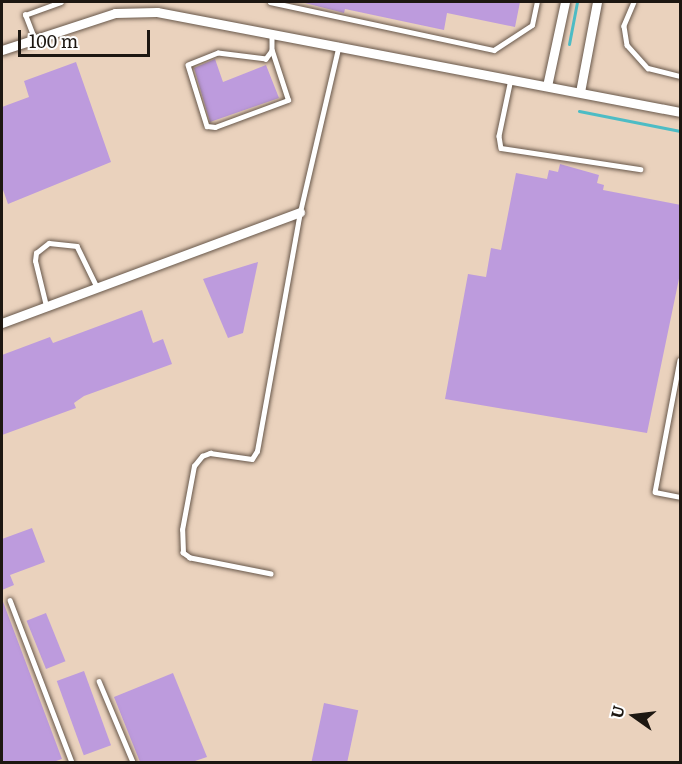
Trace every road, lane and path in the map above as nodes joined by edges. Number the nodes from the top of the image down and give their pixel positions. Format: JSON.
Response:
{"nodes":[{"id":1,"x":61,"y":2,"type":"edge"},
{"id":2,"x":270,"y":2,"type":"edge"},
{"id":3,"x":537,"y":2,"type":"edge"},
{"id":4,"x":566,"y":2,"type":"edge"},
{"id":5,"x":597,"y":2,"type":"edge"},
{"id":6,"x":634,"y":2,"type":"edge"},
{"id":7,"x":272,"y":33,"type":"junction"},
{"id":8,"x":34,"y":38,"type":"junction"},
{"id":9,"x":339,"y":45,"type":"junction"},
{"id":10,"x":2,"y":50,"type":"edge"},
{"id":11,"x":272,"y":51,"type":"junction"},
{"id":12,"x":681,"y":76,"type":"edge"},
{"id":13,"x":511,"y":79,"type":"junction"},
{"id":14,"x":547,"y":86,"type":"junction"},
{"id":15,"x":580,"y":92,"type":"junction"},
{"id":16,"x":681,"y":112,"type":"edge"},
{"id":17,"x":640,"y":169,"type":"dead end"},
{"id":18,"x":300,"y":213,"type":"junction"},
{"id":19,"x":97,"y":287,"type":"junction"},
{"id":20,"x":46,"y":306,"type":"junction"},
{"id":21,"x":2,"y":323,"type":"edge"},
{"id":22,"x":681,"y":360,"type":"edge"},
{"id":23,"x":681,"y":497,"type":"edge"},
{"id":24,"x":271,"y":574,"type":"dead end"},
{"id":25,"x":10,"y":600,"type":"dead end"},
{"id":26,"x":99,"y":681,"type":"dead end"},
{"id":27,"x":72,"y":762,"type":"edge"},
{"id":28,"x":133,"y":762,"type":"edge"}],
"edges":[{"from":1,"to":8,"type":"lane"},
{"from":2,"to":3,"type":"lane"},
{"from":4,"to":14,"type":"street"},
{"from":5,"to":15,"type":"street"},
{"from":6,"to":12,"type":"lane"},
{"from":7,"to":8,"type":"street"},
{"from":7,"to":9,"type":"street"},
{"from":7,"to":11,"type":"lane"},
{"from":8,"to":10,"type":"street"},
{"from":9,"to":13,"type":"street"},
{"from":9,"to":18,"type":"lane"},
{"from":11,"to":11,"type":"lane"},
{"from":13,"to":14,"type":"street"},
{"from":13,"to":17,"type":"lane"},
{"from":14,"to":15,"type":"street"},
{"from":15,"to":16,"type":"street"},
{"from":18,"to":19,"type":"street"},
{"from":18,"to":24,"type":"lane"},
{"from":19,"to":20,"type":"street"},
{"from":19,"to":20,"type":"lane"},
{"from":20,"to":21,"type":"street"},
{"from":22,"to":23,"type":"lane"},
{"from":25,"to":27,"type":"lane"},
{"from":26,"to":28,"type":"lane"}]}
